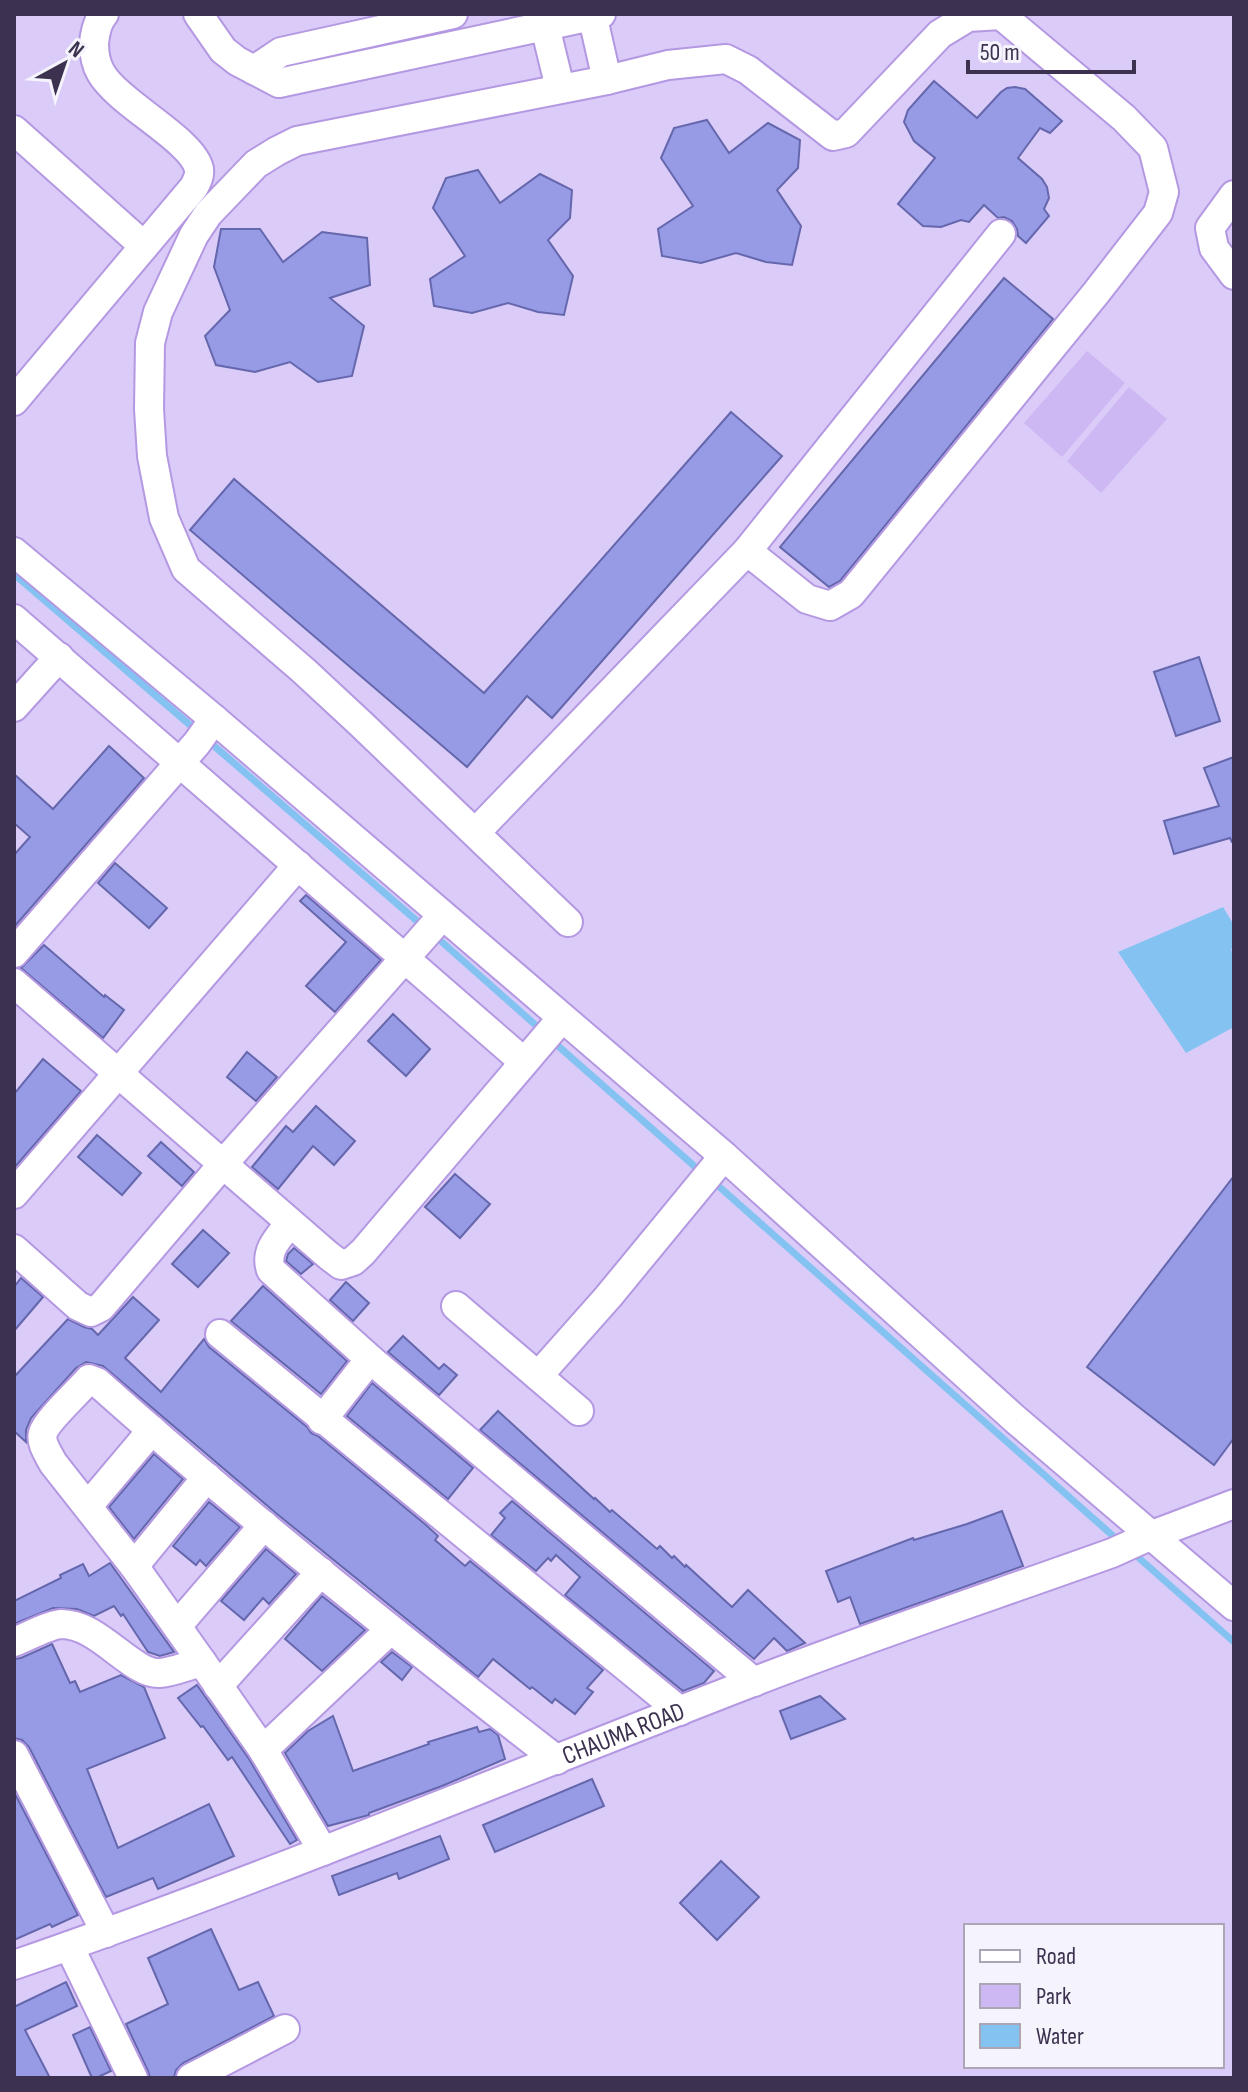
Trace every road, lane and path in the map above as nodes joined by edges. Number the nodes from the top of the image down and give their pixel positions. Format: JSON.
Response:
{"nodes":[{"id":1,"x":104,"y":14,"type":"edge"},
{"id":2,"x":198,"y":14,"type":"edge"},
{"id":3,"x":453,"y":14,"type":"edge"},
{"id":4,"x":595,"y":15,"type":"edge"},
{"id":5,"x":544,"y":20,"type":"edge"},
{"id":6,"x":254,"y":70,"type":"junction"},
{"id":7,"x":607,"y":80,"type":"junction"},
{"id":8,"x":560,"y":88,"type":"junction"},
{"id":9,"x":14,"y":130,"type":"edge"},
{"id":10,"x":1234,"y":195,"type":"edge"},
{"id":11,"x":1001,"y":234,"type":"dead end"},
{"id":12,"x":144,"y":246,"type":"junction"},
{"id":13,"x":1234,"y":275,"type":"edge"},
{"id":14,"x":14,"y":401,"type":"edge"},
{"id":15,"x":747,"y":551,"type":"junction"},
{"id":16,"x":14,"y":552,"type":"edge"},
{"id":17,"x":14,"y":619,"type":"edge"},
{"id":18,"x":59,"y":657,"type":"junction"},
{"id":19,"x":14,"y":707,"type":"edge"},
{"id":20,"x":200,"y":738,"type":"junction"},
{"id":21,"x":476,"y":832,"type":"junction"},
{"id":22,"x":298,"y":865,"type":"junction"},
{"id":23,"x":442,"y":916,"type":"junction"},
{"id":24,"x":568,"y":922,"type":"dead end"},
{"id":25,"x":14,"y":953,"type":"edge"},
{"id":26,"x":405,"y":959,"type":"junction"},
{"id":27,"x":14,"y":983,"type":"edge"},
{"id":28,"x":562,"y":1018,"type":"junction"},
{"id":29,"x":524,"y":1062,"type":"junction"},
{"id":30,"x":118,"y":1073,"type":"junction"},
{"id":31,"x":724,"y":1156,"type":"junction"},
{"id":32,"x":223,"y":1164,"type":"junction"},
{"id":33,"x":14,"y":1194,"type":"edge"},
{"id":34,"x":290,"y":1223,"type":"junction"},
{"id":35,"x":14,"y":1249,"type":"edge"},
{"id":36,"x":456,"y":1306,"type":"dead end"},
{"id":37,"x":220,"y":1334,"type":"dead end"},
{"id":38,"x":370,"y":1359,"type":"junction"},
{"id":39,"x":538,"y":1376,"type":"junction"},
{"id":40,"x":579,"y":1411,"type":"dead end"},
{"id":41,"x":322,"y":1420,"type":"junction"},
{"id":42,"x":152,"y":1430,"type":"junction"},
{"id":43,"x":207,"y":1477,"type":"junction"},
{"id":44,"x":1234,"y":1504,"type":"edge"},
{"id":45,"x":88,"y":1506,"type":"junction"},
{"id":46,"x":264,"y":1525,"type":"junction"},
{"id":47,"x":1145,"y":1538,"type":"junction"},
{"id":48,"x":134,"y":1566,"type":"junction"},
{"id":49,"x":321,"y":1572,"type":"junction"},
{"id":50,"x":1234,"y":1606,"type":"edge"},
{"id":51,"x":177,"y":1626,"type":"junction"},
{"id":52,"x":390,"y":1630,"type":"junction"},
{"id":53,"x":14,"y":1642,"type":"edge"},
{"id":54,"x":202,"y":1662,"type":"junction"},
{"id":55,"x":754,"y":1682,"type":"junction"},
{"id":56,"x":218,"y":1686,"type":"junction"},
{"id":57,"x":680,"y":1711,"type":"junction"},
{"id":58,"x":263,"y":1750,"type":"junction"},
{"id":59,"x":14,"y":1755,"type":"edge"},
{"id":60,"x":557,"y":1760,"type":"junction"},
{"id":61,"x":323,"y":1851,"type":"junction"},
{"id":62,"x":106,"y":1933,"type":"junction"},
{"id":63,"x":69,"y":1946,"type":"junction"},
{"id":64,"x":14,"y":1965,"type":"edge"},
{"id":65,"x":285,"y":2029,"type":"dead end"},
{"id":66,"x":133,"y":2078,"type":"edge"},
{"id":67,"x":191,"y":2078,"type":"edge"}],
"edges":[{"from":1,"to":12,"type":"street"},
{"from":2,"to":6,"type":"street"},
{"from":3,"to":6,"type":"street"},
{"from":4,"to":5,"type":"street"},
{"from":4,"to":7,"type":"street"},
{"from":5,"to":6,"type":"street"},
{"from":5,"to":8,"type":"street"},
{"from":7,"to":8,"type":"street"},
{"from":7,"to":15,"type":"street"},
{"from":8,"to":21,"type":"street"},
{"from":9,"to":12,"type":"street"},
{"from":10,"to":13,"type":"street"},
{"from":11,"to":15,"type":"street"},
{"from":12,"to":14,"type":"street"},
{"from":15,"to":21,"type":"street"},
{"from":16,"to":20,"type":"street"},
{"from":17,"to":18,"type":"street"},
{"from":18,"to":19,"type":"street"},
{"from":18,"to":20,"type":"street"},
{"from":20,"to":22,"type":"street"},
{"from":20,"to":23,"type":"street"},
{"from":20,"to":25,"type":"street"},
{"from":21,"to":24,"type":"street"},
{"from":22,"to":26,"type":"street"},
{"from":22,"to":30,"type":"street"},
{"from":23,"to":26,"type":"street"},
{"from":23,"to":28,"type":"street"},
{"from":26,"to":29,"type":"street"},
{"from":26,"to":32,"type":"street"},
{"from":27,"to":30,"type":"street"},
{"from":28,"to":29,"type":"street"},
{"from":28,"to":31,"type":"street"},
{"from":29,"to":34,"type":"street"},
{"from":30,"to":32,"type":"street"},
{"from":30,"to":33,"type":"street"},
{"from":31,"to":39,"type":"street"},
{"from":31,"to":47,"type":"street"},
{"from":32,"to":34,"type":"street"},
{"from":32,"to":35,"type":"street"},
{"from":34,"to":38,"type":"street"},
{"from":36,"to":39,"type":"street"},
{"from":37,"to":41,"type":"street"},
{"from":38,"to":41,"type":"street"},
{"from":38,"to":55,"type":"street"},
{"from":39,"to":40,"type":"street"},
{"from":41,"to":57,"type":"street"},
{"from":42,"to":43,"type":"street"},
{"from":42,"to":45,"type":"street"},
{"from":42,"to":45,"type":"street"},
{"from":43,"to":46,"type":"street"},
{"from":43,"to":48,"type":"street"},
{"from":44,"to":47,"type":"street","name":"CHAUMA ROAD"},
{"from":45,"to":48,"type":"street"},
{"from":46,"to":49,"type":"street"},
{"from":46,"to":51,"type":"street"},
{"from":47,"to":50,"type":"street"},
{"from":47,"to":55,"type":"street","name":"CHAUMA ROAD"},
{"from":48,"to":51,"type":"street"},
{"from":49,"to":52,"type":"street"},
{"from":49,"to":56,"type":"street"},
{"from":51,"to":54,"type":"street"},
{"from":52,"to":58,"type":"street"},
{"from":52,"to":60,"type":"street"},
{"from":53,"to":54,"type":"street"},
{"from":54,"to":56,"type":"street"},
{"from":55,"to":57,"type":"street","name":"CHAUMA ROAD"},
{"from":56,"to":58,"type":"street"},
{"from":57,"to":60,"type":"street","name":"CHAUMA ROAD"},
{"from":58,"to":61,"type":"street"},
{"from":59,"to":62,"type":"street"},
{"from":60,"to":61,"type":"street","name":"CHAUMA ROAD"},
{"from":61,"to":62,"type":"street","name":"CHAUMA ROAD"},
{"from":62,"to":63,"type":"street","name":"CHAUMA ROAD"},
{"from":63,"to":64,"type":"street","name":"CHAUMA ROAD"},
{"from":63,"to":66,"type":"street"},
{"from":65,"to":67,"type":"street"}]}
